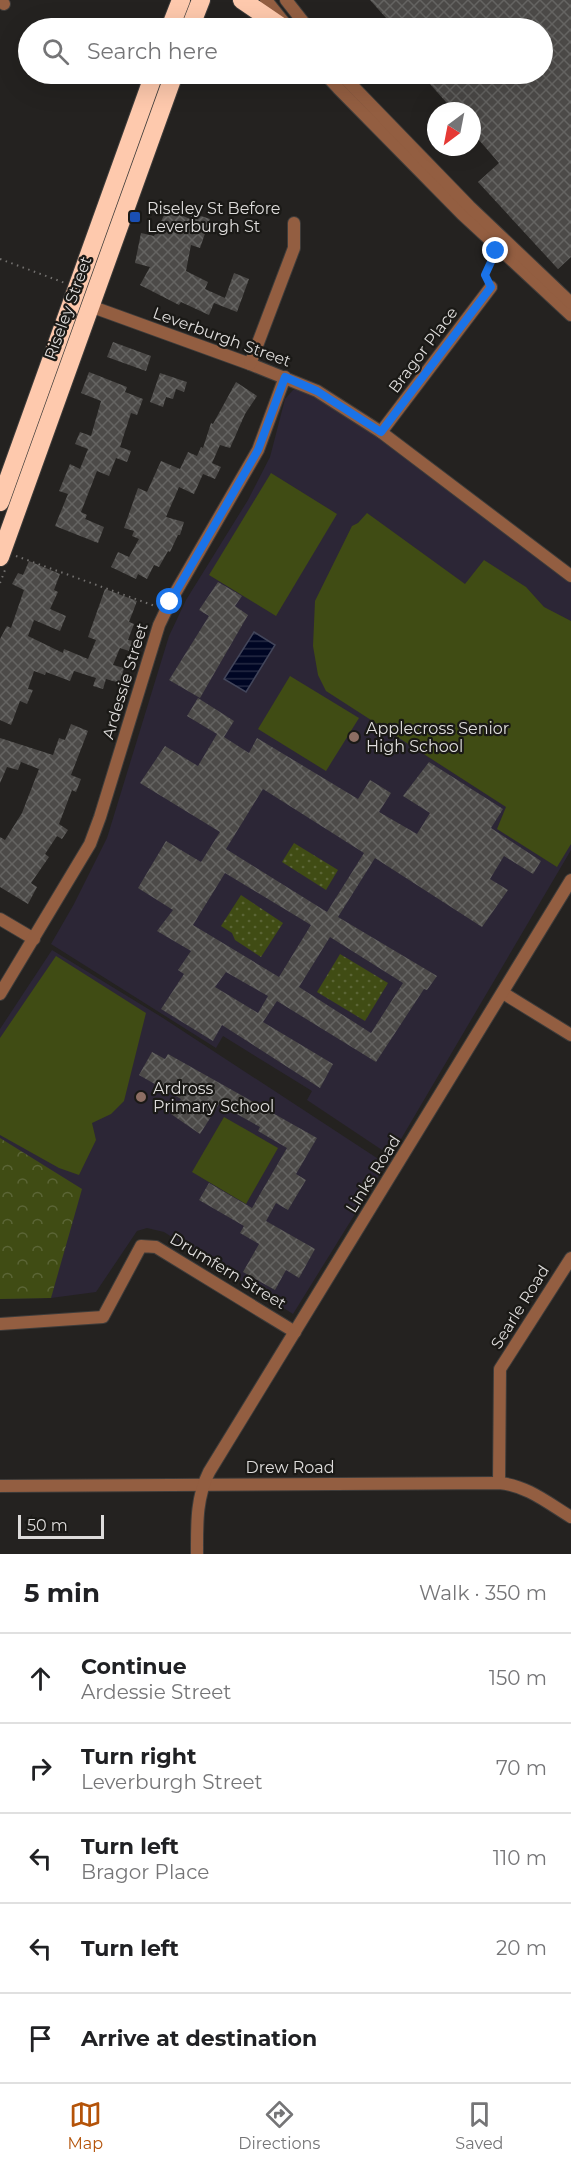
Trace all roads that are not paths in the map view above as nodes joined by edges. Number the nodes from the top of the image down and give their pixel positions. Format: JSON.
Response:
{"nodes":[{"id":1,"x":181,"y":0,"type":"edge"},
{"id":2,"x":242,"y":0,"type":"edge"},
{"id":3,"x":266,"y":0,"type":"edge"},
{"id":4,"x":286,"y":0,"type":"edge"},
{"id":5,"x":201,"y":1,"type":"edge"},
{"id":6,"x":174,"y":18,"type":"edge"},
{"id":7,"x":194,"y":18,"type":"edge"},
{"id":8,"x":268,"y":18,"type":"edge"},
{"id":9,"x":281,"y":18,"type":"edge"},
{"id":10,"x":300,"y":18,"type":"edge"},
{"id":11,"x":149,"y":84,"type":"edge"},
{"id":12,"x":170,"y":84,"type":"edge"},
{"id":13,"x":335,"y":84,"type":"edge"},
{"id":14,"x":351,"y":84,"type":"edge"},
{"id":15,"x":294,"y":223,"type":"dead end"},
{"id":16,"x":491,"y":287,"type":"road end"},
{"id":17,"x":571,"y":303,"type":"edge"},
{"id":18,"x":90,"y":306,"type":"junction"},
{"id":19,"x":571,"y":315,"type":"edge"},
{"id":20,"x":250,"y":364,"type":"junction"},
{"id":21,"x":285,"y":377,"type":"junction"},
{"id":22,"x":381,"y":432,"type":"junction"},
{"id":23,"x":0,"y":502,"type":"edge"},
{"id":24,"x":5,"y":555,"type":"edge"},
{"id":25,"x":571,"y":576,"type":"edge"},
{"id":26,"x":571,"y":880,"type":"edge"},
{"id":27,"x":0,"y":919,"type":"edge"},
{"id":28,"x":34,"y":939,"type":"junction"},
{"id":29,"x":503,"y":993,"type":"junction"},
{"id":30,"x":0,"y":994,"type":"edge"},
{"id":31,"x":571,"y":1035,"type":"edge"},
{"id":32,"x":571,"y":1258,"type":"edge"},
{"id":33,"x":0,"y":1324,"type":"edge"},
{"id":34,"x":296,"y":1332,"type":"junction"},
{"id":35,"x":499,"y":1483,"type":"junction"},
{"id":36,"x":203,"y":1485,"type":"junction"},
{"id":37,"x":0,"y":1486,"type":"edge"},
{"id":38,"x":571,"y":1517,"type":"edge"},
{"id":39,"x":197,"y":1554,"type":"edge"}],
"edges":[{"from":1,"to":6,"type":"highway"},
{"from":2,"to":8,"type":"highway"},
{"from":3,"to":9,"type":"street"},
{"from":4,"to":10,"type":"street"},
{"from":5,"to":7,"type":"highway"},
{"from":11,"to":23,"type":"highway","name":"Riseley Street"},
{"from":12,"to":18,"type":"highway","name":"Riseley Street"},
{"from":13,"to":19,"type":"street"},
{"from":14,"to":17,"type":"street"},
{"from":15,"to":20,"type":"street"},
{"from":16,"to":22,"type":"street","name":"Bragor Place"},
{"from":18,"to":20,"type":"street","name":"Leverburgh Street"},
{"from":18,"to":24,"type":"highway","name":"Riseley Street"},
{"from":20,"to":21,"type":"street","name":"Leverburgh Street"},
{"from":21,"to":22,"type":"street","name":"Leverburgh Street"},
{"from":21,"to":28,"type":"street","name":"Ardessie Street"},
{"from":22,"to":25,"type":"street","name":"Leverburgh Street"},
{"from":26,"to":29,"type":"street","name":"Links Road"},
{"from":27,"to":28,"type":"street"},
{"from":28,"to":30,"type":"street","name":"Ardessie Street"},
{"from":29,"to":31,"type":"street"},
{"from":29,"to":34,"type":"street","name":"Links Road"},
{"from":32,"to":35,"type":"street","name":"Searle Road"},
{"from":33,"to":34,"type":"street","name":"Drumfern Street"},
{"from":34,"to":36,"type":"street","name":"Links Road"},
{"from":35,"to":36,"type":"street","name":"Drew Road"},
{"from":35,"to":38,"type":"street","name":"Drew Road"},
{"from":36,"to":37,"type":"street","name":"Drew Road"},
{"from":36,"to":39,"type":"street","name":"Links Road"}]}
